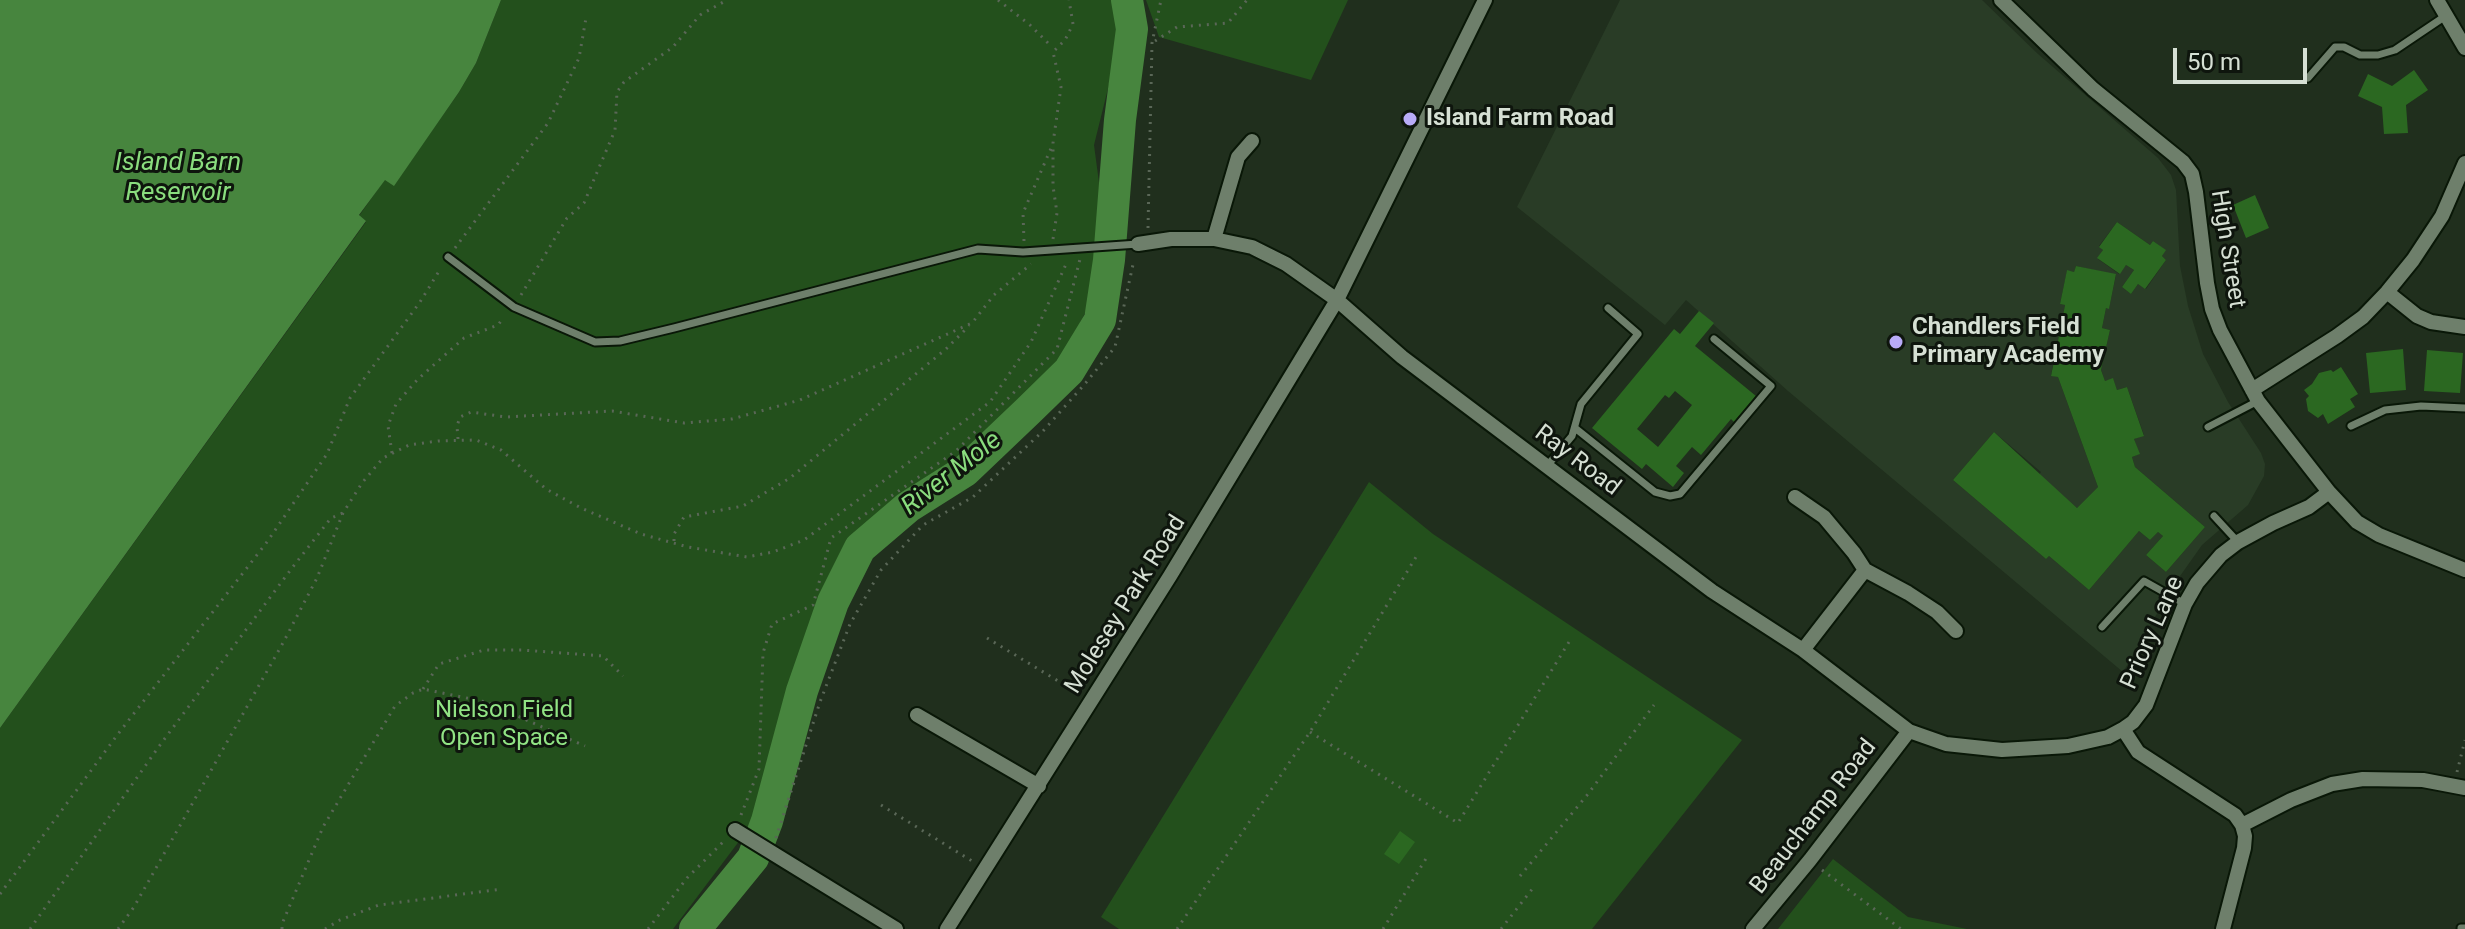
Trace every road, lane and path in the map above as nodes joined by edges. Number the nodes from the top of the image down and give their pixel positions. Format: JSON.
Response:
{"nodes":[{"id":1,"x":727,"y":0,"type":"edge"},
{"id":2,"x":998,"y":0,"type":"edge"},
{"id":3,"x":1069,"y":0,"type":"edge"},
{"id":4,"x":1161,"y":0,"type":"edge"},
{"id":5,"x":1247,"y":0,"type":"edge"},
{"id":6,"x":1485,"y":0,"type":"edge"},
{"id":7,"x":2001,"y":0,"type":"edge"},
{"id":8,"x":2437,"y":0,"type":"edge"},
{"id":9,"x":2447,"y":15,"type":"junction"},
{"id":10,"x":586,"y":18,"type":"dead end"},
{"id":11,"x":1048,"y":43,"type":"dead end"},
{"id":12,"x":1152,"y":43,"type":"junction"},
{"id":13,"x":2465,"y":48,"type":"edge"},
{"id":14,"x":2308,"y":78,"type":"dead end"},
{"id":15,"x":1252,"y":141,"type":"dead end"},
{"id":16,"x":1053,"y":143,"type":"junction"},
{"id":17,"x":2465,"y":163,"type":"edge"},
{"id":18,"x":1214,"y":239,"type":"junction"},
{"id":19,"x":1143,"y":244,"type":"junction"},
{"id":20,"x":1083,"y":247,"type":"junction"},
{"id":21,"x":1073,"y":248,"type":"junction"},
{"id":22,"x":1052,"y":249,"type":"junction"},
{"id":23,"x":1023,"y":252,"type":"junction"},
{"id":24,"x":448,"y":257,"type":"junction"},
{"id":25,"x":2387,"y":292,"type":"junction"},
{"id":26,"x":1337,"y":300,"type":"junction"},
{"id":27,"x":514,"y":307,"type":"junction"},
{"id":28,"x":1608,"y":308,"type":"dead end"},
{"id":29,"x":972,"y":323,"type":"junction"},
{"id":30,"x":2465,"y":327,"type":"edge"},
{"id":31,"x":1714,"y":339,"type":"dead end"},
{"id":32,"x":2255,"y":396,"type":"junction"},
{"id":33,"x":2465,"y":408,"type":"edge"},
{"id":34,"x":2351,"y":426,"type":"dead end"},
{"id":35,"x":2208,"y":427,"type":"dead end"},
{"id":36,"x":1575,"y":428,"type":"junction"},
{"id":37,"x":458,"y":441,"type":"junction"},
{"id":38,"x":392,"y":453,"type":"junction"},
{"id":39,"x":1547,"y":466,"type":"junction"},
{"id":40,"x":2329,"y":492,"type":"junction"},
{"id":41,"x":1795,"y":497,"type":"dead end"},
{"id":42,"x":343,"y":513,"type":"junction"},
{"id":43,"x":2214,"y":516,"type":"dead end"},
{"id":44,"x":674,"y":542,"type":"junction"},
{"id":45,"x":2238,"y":542,"type":"junction"},
{"id":46,"x":1416,"y":557,"type":"dead end"},
{"id":47,"x":1865,"y":570,"type":"junction"},
{"id":48,"x":2465,"y":570,"type":"edge"},
{"id":49,"x":2185,"y":604,"type":"junction"},
{"id":50,"x":2102,"y":627,"type":"dead end"},
{"id":51,"x":1956,"y":631,"type":"dead end"},
{"id":52,"x":987,"y":638,"type":"dead end"},
{"id":53,"x":1569,"y":642,"type":"dead end"},
{"id":54,"x":1803,"y":650,"type":"junction"},
{"id":55,"x":623,"y":676,"type":"dead end"},
{"id":56,"x":423,"y":689,"type":"junction"},
{"id":57,"x":1092,"y":701,"type":"junction"},
{"id":58,"x":1654,"y":705,"type":"dead end"},
{"id":59,"x":917,"y":715,"type":"dead end"},
{"id":60,"x":2123,"y":729,"type":"junction"},
{"id":61,"x":1909,"y":731,"type":"junction"},
{"id":62,"x":1310,"y":732,"type":"junction"},
{"id":63,"x":2465,"y":740,"type":"edge"},
{"id":64,"x":585,"y":746,"type":"dead end"},
{"id":65,"x":2465,"y":774,"type":"edge"},
{"id":66,"x":1039,"y":786,"type":"junction"},
{"id":67,"x":2465,"y":788,"type":"edge"},
{"id":68,"x":881,"y":805,"type":"dead end"},
{"id":69,"x":2242,"y":825,"type":"junction"},
{"id":70,"x":739,"y":833,"type":"junction"},
{"id":71,"x":771,"y":852,"type":"junction"},
{"id":72,"x":1427,"y":857,"type":"dead end"},
{"id":73,"x":1810,"y":860,"type":"junction"},
{"id":74,"x":985,"y":869,"type":"junction"},
{"id":75,"x":1520,"y":876,"type":"dead end"},
{"id":76,"x":1533,"y":888,"type":"dead end"},
{"id":77,"x":502,"y":889,"type":"dead end"},
{"id":78,"x":0,"y":894,"type":"edge"},
{"id":79,"x":30,"y":929,"type":"edge"},
{"id":80,"x":118,"y":929,"type":"edge"},
{"id":81,"x":282,"y":929,"type":"edge"},
{"id":82,"x":325,"y":929,"type":"edge"},
{"id":83,"x":648,"y":929,"type":"edge"},
{"id":84,"x":896,"y":929,"type":"edge"},
{"id":85,"x":947,"y":929,"type":"edge"},
{"id":86,"x":1177,"y":929,"type":"edge"},
{"id":87,"x":1383,"y":929,"type":"edge"},
{"id":88,"x":1501,"y":929,"type":"edge"},
{"id":89,"x":1753,"y":929,"type":"edge"},
{"id":90,"x":1899,"y":929,"type":"edge"},
{"id":91,"x":2223,"y":929,"type":"edge"}],
"edges":[{"from":1,"to":27,"type":"path"},
{"from":2,"to":11,"type":"path"},
{"from":3,"to":16,"type":"path"},
{"from":4,"to":12,"type":"path"},
{"from":5,"to":12,"type":"path"},
{"from":6,"to":26,"type":"street"},
{"from":7,"to":32,"type":"street","name":"High Street"},
{"from":8,"to":9,"type":"street"},
{"from":9,"to":13,"type":"street"},
{"from":9,"to":14,"type":"lane"},
{"from":10,"to":24,"type":"path"},
{"from":12,"to":19,"type":"path"},
{"from":15,"to":18,"type":"street"},
{"from":16,"to":22,"type":"path"},
{"from":16,"to":23,"type":"path"},
{"from":17,"to":25,"type":"street"},
{"from":18,"to":19,"type":"street","name":"Ray Road"},
{"from":18,"to":26,"type":"street","name":"Ray Road"},
{"from":19,"to":20,"type":"lane"},
{"from":19,"to":71,"type":"path"},
{"from":20,"to":21,"type":"lane"},
{"from":20,"to":70,"type":"path"},
{"from":21,"to":22,"type":"lane"},
{"from":21,"to":44,"type":"path"},
{"from":22,"to":23,"type":"lane"},
{"from":22,"to":29,"type":"path"},
{"from":23,"to":27,"type":"lane"},
{"from":24,"to":27,"type":"lane"},
{"from":24,"to":78,"type":"path"},
{"from":25,"to":30,"type":"street"},
{"from":25,"to":32,"type":"street"},
{"from":26,"to":39,"type":"street","name":"Ray Road"},
{"from":26,"to":57,"type":"street","name":"Molesey Park Road"},
{"from":27,"to":38,"type":"path"},
{"from":28,"to":36,"type":"lane"},
{"from":29,"to":37,"type":"path"},
{"from":29,"to":44,"type":"path"},
{"from":31,"to":36,"type":"lane"},
{"from":32,"to":35,"type":"lane"},
{"from":32,"to":40,"type":"street","name":"High Street"},
{"from":33,"to":34,"type":"lane"},
{"from":36,"to":39,"type":"lane"},
{"from":37,"to":38,"type":"path"},
{"from":37,"to":44,"type":"path"},
{"from":38,"to":42,"type":"path"},
{"from":39,"to":54,"type":"street","name":"Ray Road"},
{"from":40,"to":45,"type":"street","name":"Priory Lane"},
{"from":40,"to":48,"type":"street","name":"High Street"},
{"from":41,"to":47,"type":"street"},
{"from":42,"to":79,"type":"path"},
{"from":42,"to":80,"type":"path"},
{"from":43,"to":45,"type":"lane"},
{"from":45,"to":49,"type":"street","name":"Priory Lane"},
{"from":46,"to":62,"type":"path"},
{"from":47,"to":51,"type":"street"},
{"from":47,"to":54,"type":"street"},
{"from":49,"to":50,"type":"lane"},
{"from":49,"to":60,"type":"street","name":"Priory Lane"},
{"from":52,"to":57,"type":"path"},
{"from":53,"to":62,"type":"path"},
{"from":54,"to":61,"type":"street","name":"Ray Road"},
{"from":55,"to":56,"type":"path"},
{"from":56,"to":64,"type":"path"},
{"from":56,"to":81,"type":"path"},
{"from":57,"to":66,"type":"street","name":"Molesey Park Road"},
{"from":58,"to":75,"type":"path"},
{"from":59,"to":66,"type":"street"},
{"from":60,"to":61,"type":"street"},
{"from":60,"to":69,"type":"street"},
{"from":61,"to":73,"type":"street","name":"Beauchamp Road"},
{"from":62,"to":86,"type":"path"},
{"from":63,"to":65,"type":"path"},
{"from":66,"to":74,"type":"street","name":"Molesey Park Road"},
{"from":67,"to":69,"type":"street"},
{"from":68,"to":74,"type":"path"},
{"from":69,"to":91,"type":"street"},
{"from":70,"to":71,"type":"street"},
{"from":70,"to":83,"type":"path"},
{"from":71,"to":84,"type":"street"},
{"from":72,"to":87,"type":"path"},
{"from":73,"to":89,"type":"street","name":"Beauchamp Road"},
{"from":73,"to":90,"type":"path"},
{"from":74,"to":85,"type":"street","name":"Molesey Park Road"},
{"from":76,"to":88,"type":"path"},
{"from":77,"to":82,"type":"path"}]}
